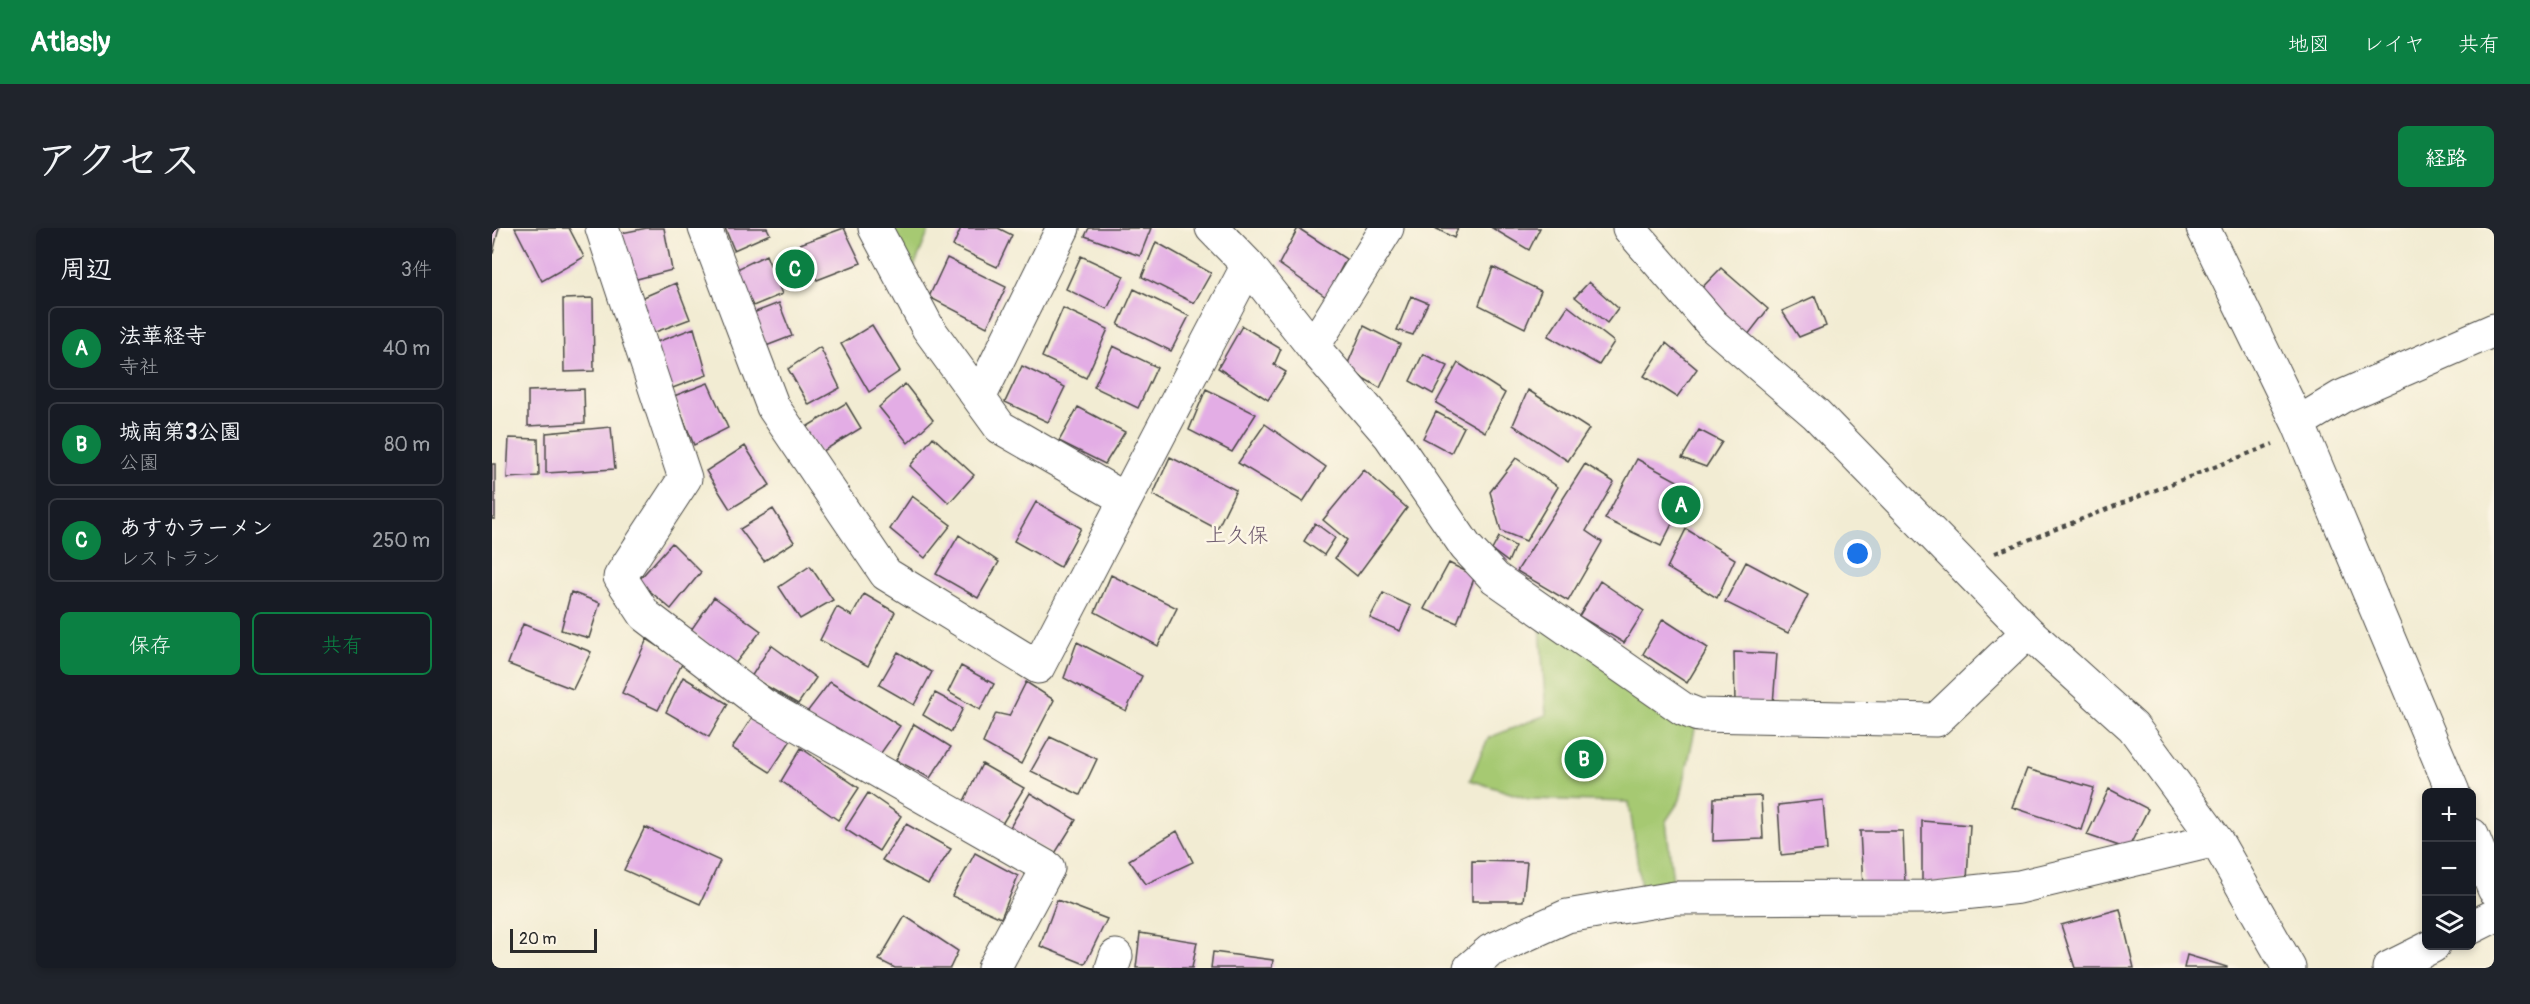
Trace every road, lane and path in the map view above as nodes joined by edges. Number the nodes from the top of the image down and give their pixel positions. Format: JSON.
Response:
{"nodes":[{"id":1,"x":602,"y":228,"type":"edge"},
{"id":2,"x":705,"y":228,"type":"edge"},
{"id":3,"x":875,"y":228,"type":"edge"},
{"id":4,"x":1063,"y":228,"type":"edge"},
{"id":5,"x":1212,"y":228,"type":"edge"},
{"id":6,"x":1387,"y":228,"type":"edge"},
{"id":7,"x":1629,"y":228,"type":"edge"},
{"id":8,"x":2203,"y":228,"type":"edge"},
{"id":9,"x":1248,"y":265,"type":"junction"},
{"id":10,"x":2494,"y":330,"type":"edge"},
{"id":11,"x":1313,"y":347,"type":"junction"},
{"id":12,"x":979,"y":398,"type":"junction"},
{"id":13,"x":2299,"y":428,"type":"junction"},
{"id":14,"x":1125,"y":499,"type":"junction"},
{"id":15,"x":1964,"y":565,"type":"junction"},
{"id":16,"x":2028,"y":632,"type":"junction"},
{"id":17,"x":2451,"y":788,"type":"edge"},
{"id":18,"x":2216,"y":840,"type":"junction"},
{"id":19,"x":2475,"y":842,"type":"edge"},
{"id":20,"x":2494,"y":889,"type":"edge"},
{"id":21,"x":2494,"y":916,"type":"edge"},
{"id":22,"x":2476,"y":925,"type":"edge"},
{"id":23,"x":2423,"y":950,"type":"edge"},
{"id":24,"x":994,"y":968,"type":"edge"},
{"id":25,"x":1470,"y":968,"type":"edge"},
{"id":26,"x":2289,"y":968,"type":"edge"},
{"id":27,"x":2389,"y":968,"type":"edge"}],
"edges":[{"from":1,"to":24,"type":"street"},
{"from":2,"to":14,"type":"street"},
{"from":3,"to":12,"type":"street"},
{"from":4,"to":12,"type":"street"},
{"from":5,"to":9,"type":"street"},
{"from":6,"to":11,"type":"street"},
{"from":7,"to":15,"type":"street"},
{"from":8,"to":13,"type":"street"},
{"from":9,"to":11,"type":"street"},
{"from":9,"to":14,"type":"street"},
{"from":10,"to":13,"type":"street"},
{"from":11,"to":16,"type":"street"},
{"from":12,"to":14,"type":"street"},
{"from":13,"to":15,"type":"path"},
{"from":13,"to":17,"type":"street"},
{"from":15,"to":16,"type":"street"},
{"from":16,"to":18,"type":"street"},
{"from":18,"to":25,"type":"street"},
{"from":18,"to":26,"type":"street"},
{"from":19,"to":20,"type":"street"},
{"from":21,"to":22,"type":"street"},
{"from":23,"to":27,"type":"street"}]}
